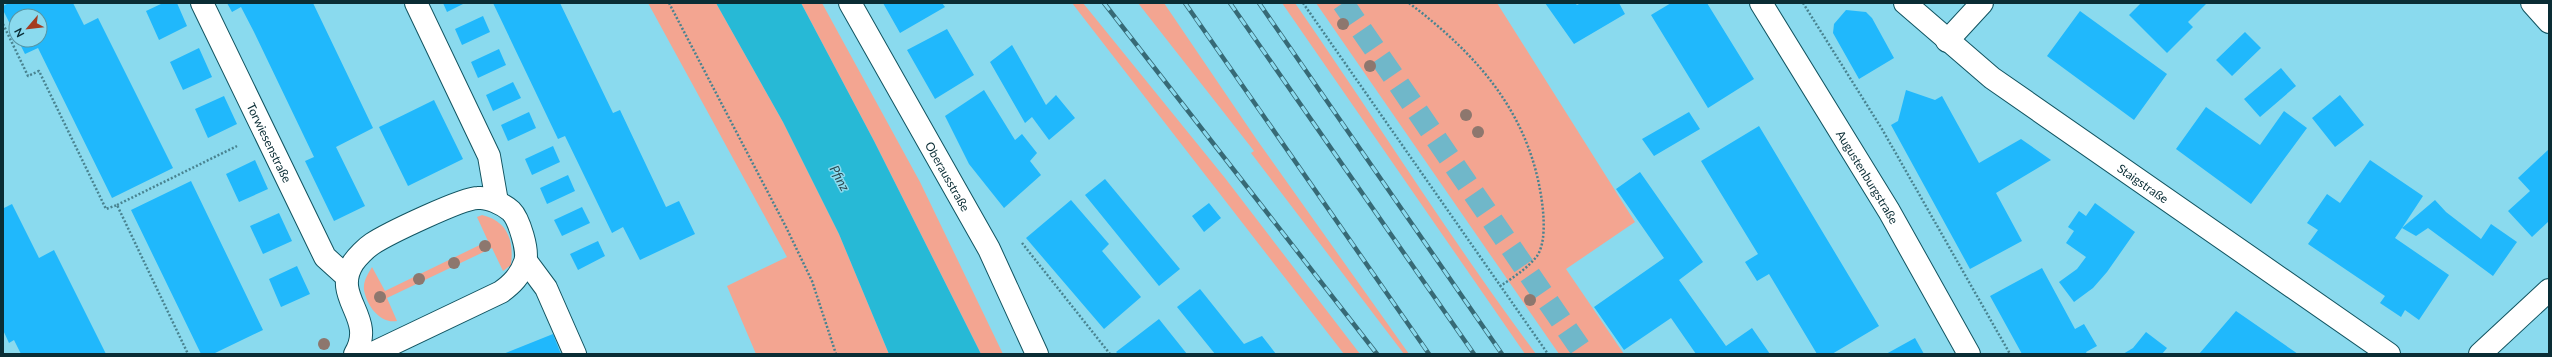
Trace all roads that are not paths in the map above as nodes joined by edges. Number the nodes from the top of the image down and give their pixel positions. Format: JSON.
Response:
{"nodes":[{"id":1,"x":202,"y":3,"type":"edge"},
{"id":2,"x":416,"y":3,"type":"edge"},
{"id":3,"x":850,"y":3,"type":"edge"},
{"id":4,"x":1761,"y":3,"type":"edge"},
{"id":5,"x":1905,"y":3,"type":"edge"},
{"id":6,"x":1982,"y":3,"type":"edge"},
{"id":7,"x":2532,"y":3,"type":"edge"},
{"id":8,"x":2549,"y":22,"type":"edge"},
{"id":9,"x":1947,"y":42,"type":"junction"},
{"id":10,"x":497,"y":202,"type":"junction"},
{"id":11,"x":526,"y":261,"type":"junction"},
{"id":12,"x":346,"y":276,"type":"junction"},
{"id":13,"x":2549,"y":290,"type":"edge"},
{"id":14,"x":355,"y":354,"type":"edge"},
{"id":15,"x":371,"y":354,"type":"edge"},
{"id":16,"x":575,"y":354,"type":"edge"},
{"id":17,"x":1038,"y":354,"type":"edge"},
{"id":18,"x":1969,"y":354,"type":"edge"},
{"id":19,"x":2389,"y":354,"type":"edge"},
{"id":20,"x":2480,"y":354,"type":"edge"}],
"edges":[{"from":1,"to":12,"type":"street","name":"Torwiesenstraße"},
{"from":2,"to":10,"type":"street"},
{"from":3,"to":17,"type":"street","name":"Oberausstraße"},
{"from":4,"to":18,"type":"street","name":"Augustenburgstraße"},
{"from":5,"to":9,"type":"street","name":"Staigstraße"},
{"from":6,"to":9,"type":"street"},
{"from":7,"to":8,"type":"street"},
{"from":9,"to":19,"type":"street","name":"Staigstraße"},
{"from":10,"to":11,"type":"street"},
{"from":10,"to":12,"type":"street"},
{"from":11,"to":15,"type":"street"},
{"from":11,"to":16,"type":"street"},
{"from":12,"to":14,"type":"street"},
{"from":13,"to":20,"type":"street"}]}
